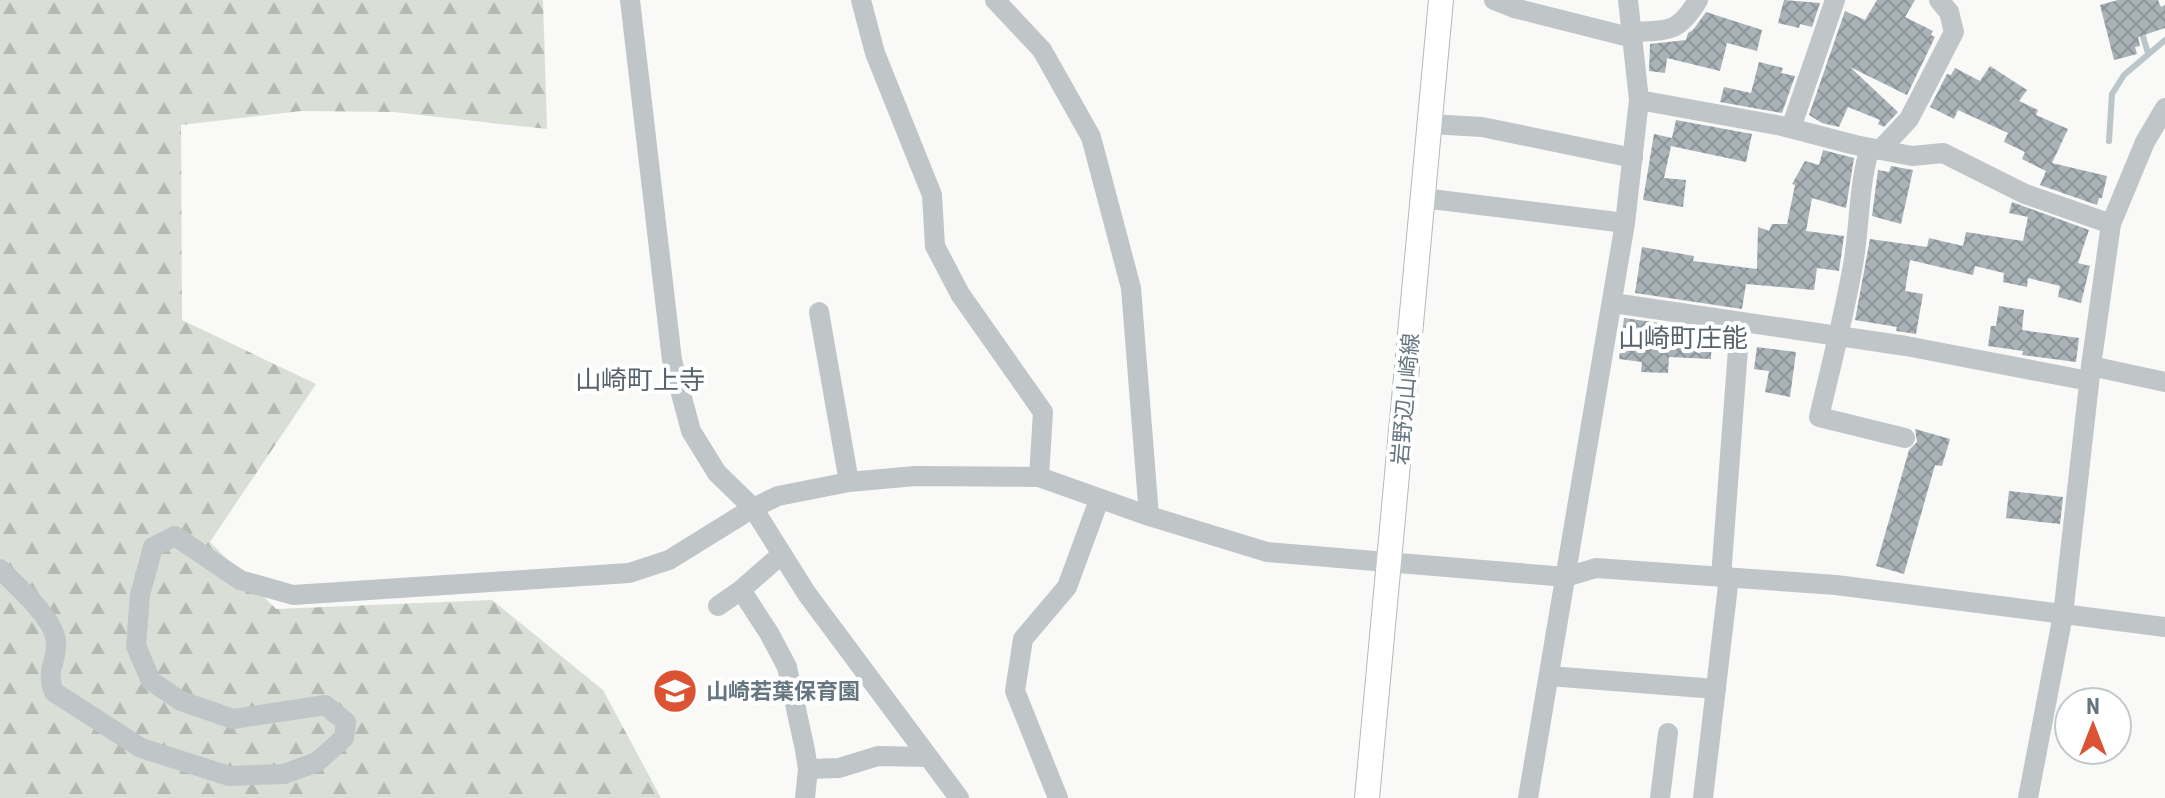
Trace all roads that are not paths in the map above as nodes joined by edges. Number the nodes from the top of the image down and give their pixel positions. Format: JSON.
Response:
{"nodes":[{"id":1,"x":630,"y":0,"type":"edge"},
{"id":2,"x":861,"y":0,"type":"edge"},
{"id":3,"x":995,"y":0,"type":"edge"},
{"id":4,"x":1441,"y":0,"type":"edge"},
{"id":5,"x":1494,"y":0,"type":"edge"},
{"id":6,"x":1628,"y":0,"type":"edge"},
{"id":7,"x":1698,"y":0,"type":"edge"},
{"id":8,"x":1835,"y":0,"type":"edge"},
{"id":9,"x":1939,"y":0,"type":"edge"},
{"id":10,"x":1633,"y":35,"type":"junction"},
{"id":11,"x":1639,"y":100,"type":"junction"},
{"id":12,"x":2165,"y":108,"type":"edge"},
{"id":13,"x":1430,"y":124,"type":"junction"},
{"id":14,"x":1791,"y":128,"type":"junction"},
{"id":15,"x":1875,"y":149,"type":"junction"},
{"id":16,"x":1633,"y":158,"type":"junction"},
{"id":17,"x":1423,"y":198,"type":"junction"},
{"id":18,"x":1625,"y":223,"type":"junction"},
{"id":19,"x":2111,"y":224,"type":"junction"},
{"id":20,"x":1613,"y":303,"type":"junction"},
{"id":21,"x":819,"y":312,"type":"dead end"},
{"id":22,"x":1740,"y":322,"type":"junction"},
{"id":23,"x":1838,"y":336,"type":"junction"},
{"id":24,"x":2090,"y":373,"type":"junction"},
{"id":25,"x":2165,"y":382,"type":"edge"},
{"id":26,"x":1905,"y":438,"type":"dead end"},
{"id":27,"x":1039,"y":477,"type":"junction"},
{"id":28,"x":849,"y":482,"type":"junction"},
{"id":29,"x":1099,"y":500,"type":"junction"},
{"id":30,"x":753,"y":508,"type":"junction"},
{"id":31,"x":1149,"y":516,"type":"junction"},
{"id":32,"x":782,"y":554,"type":"junction"},
{"id":33,"x":1390,"y":563,"type":"junction"},
{"id":34,"x":0,"y":569,"type":"edge"},
{"id":35,"x":1566,"y":577,"type":"junction"},
{"id":36,"x":1725,"y":577,"type":"junction"},
{"id":37,"x":741,"y":590,"type":"junction"},
{"id":38,"x":718,"y":606,"type":"dead end"},
{"id":39,"x":2063,"y":615,"type":"junction"},
{"id":40,"x":2165,"y":627,"type":"edge"},
{"id":41,"x":1549,"y":676,"type":"junction"},
{"id":42,"x":1716,"y":689,"type":"junction"},
{"id":43,"x":1668,"y":733,"type":"dead end"},
{"id":44,"x":928,"y":757,"type":"junction"},
{"id":45,"x":808,"y":769,"type":"junction"},
{"id":46,"x":805,"y":798,"type":"edge"},
{"id":47,"x":959,"y":798,"type":"edge"},
{"id":48,"x":1058,"y":798,"type":"edge"},
{"id":49,"x":1367,"y":798,"type":"edge"},
{"id":50,"x":1528,"y":798,"type":"edge"},
{"id":51,"x":1660,"y":798,"type":"edge"},
{"id":52,"x":1703,"y":798,"type":"edge"},
{"id":53,"x":2028,"y":798,"type":"edge"}],
"edges":[{"from":1,"to":30,"type":"street"},
{"from":2,"to":27,"type":"street"},
{"from":3,"to":31,"type":"street"},
{"from":4,"to":13,"type":"main road","name":"岩野辺山崎線"},
{"from":5,"to":10,"type":"street"},
{"from":6,"to":10,"type":"street"},
{"from":7,"to":10,"type":"street"},
{"from":8,"to":14,"type":"street"},
{"from":9,"to":15,"type":"street"},
{"from":10,"to":11,"type":"street"},
{"from":11,"to":14,"type":"street"},
{"from":11,"to":16,"type":"street"},
{"from":12,"to":19,"type":"street"},
{"from":13,"to":16,"type":"street"},
{"from":13,"to":17,"type":"main road","name":"岩野辺山崎線"},
{"from":14,"to":15,"type":"street"},
{"from":15,"to":19,"type":"street"},
{"from":15,"to":23,"type":"street"},
{"from":16,"to":18,"type":"street"},
{"from":17,"to":18,"type":"street"},
{"from":17,"to":33,"type":"main road","name":"岩野辺山崎線"},
{"from":18,"to":20,"type":"street"},
{"from":19,"to":24,"type":"street"},
{"from":20,"to":22,"type":"street"},
{"from":20,"to":35,"type":"street"},
{"from":21,"to":28,"type":"street"},
{"from":22,"to":23,"type":"street"},
{"from":22,"to":36,"type":"street"},
{"from":23,"to":24,"type":"street"},
{"from":23,"to":26,"type":"street"},
{"from":24,"to":25,"type":"street"},
{"from":24,"to":39,"type":"street"},
{"from":27,"to":28,"type":"street"},
{"from":27,"to":29,"type":"street"},
{"from":28,"to":30,"type":"street"},
{"from":29,"to":31,"type":"street"},
{"from":29,"to":48,"type":"street"},
{"from":30,"to":32,"type":"street"},
{"from":30,"to":34,"type":"street"},
{"from":31,"to":33,"type":"street"},
{"from":32,"to":37,"type":"street"},
{"from":32,"to":44,"type":"street"},
{"from":33,"to":35,"type":"street"},
{"from":33,"to":49,"type":"main road","name":"岩野辺山崎線"},
{"from":35,"to":36,"type":"street"},
{"from":35,"to":41,"type":"street"},
{"from":36,"to":39,"type":"street"},
{"from":36,"to":42,"type":"street"},
{"from":37,"to":38,"type":"street"},
{"from":37,"to":45,"type":"street"},
{"from":39,"to":40,"type":"street"},
{"from":39,"to":53,"type":"street"},
{"from":41,"to":42,"type":"street"},
{"from":41,"to":50,"type":"street"},
{"from":42,"to":52,"type":"street"},
{"from":43,"to":51,"type":"street"},
{"from":44,"to":45,"type":"street"},
{"from":44,"to":47,"type":"street"},
{"from":45,"to":46,"type":"street"}]}
